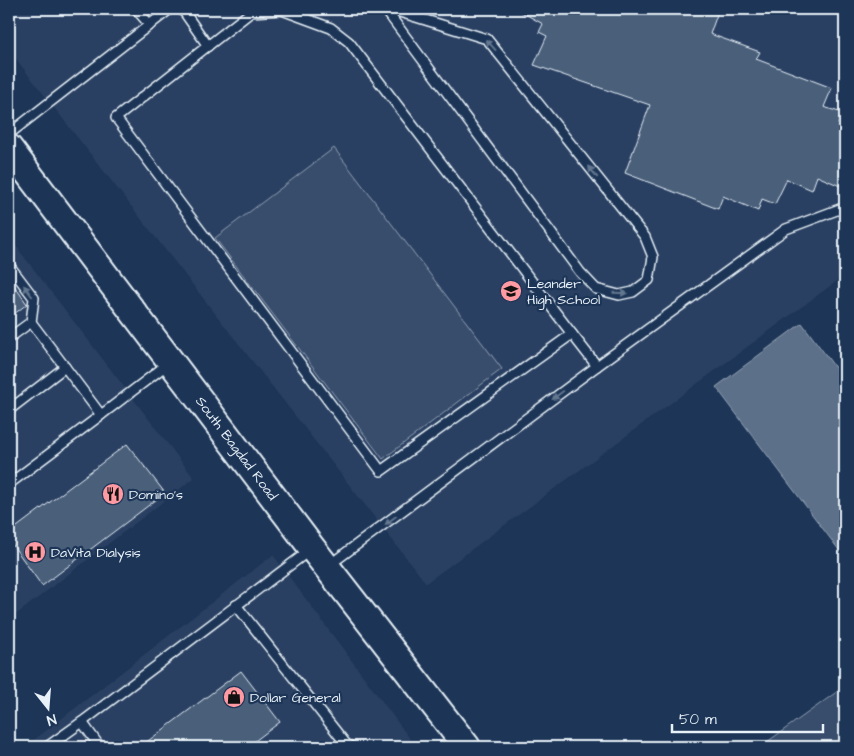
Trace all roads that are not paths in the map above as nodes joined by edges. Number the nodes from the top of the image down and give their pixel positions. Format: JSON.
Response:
{"nodes":[{"id":1,"x":136,"y":9,"type":"edge"},
{"id":2,"x":170,"y":9,"type":"edge"},
{"id":3,"x":182,"y":9,"type":"edge"},
{"id":4,"x":385,"y":9,"type":"edge"},
{"id":5,"x":390,"y":9,"type":"edge"},
{"id":6,"x":150,"y":25,"type":"junction"},
{"id":7,"x":208,"y":46,"type":"junction"},
{"id":8,"x":9,"y":134,"type":"edge"},
{"id":9,"x":9,"y":148,"type":"edge"},
{"id":10,"x":845,"y":206,"type":"edge"},
{"id":11,"x":9,"y":265,"type":"edge"},
{"id":12,"x":31,"y":322,"type":"junction"},
{"id":13,"x":572,"y":334,"type":"junction"},
{"id":14,"x":9,"y":338,"type":"edge"},
{"id":15,"x":171,"y":361,"type":"junction"},
{"id":16,"x":597,"y":366,"type":"junction"},
{"id":17,"x":65,"y":367,"type":"junction"},
{"id":18,"x":9,"y":410,"type":"edge"},
{"id":19,"x":101,"y":415,"type":"junction"},
{"id":20,"x":9,"y":484,"type":"edge"},
{"id":21,"x":320,"y":557,"type":"junction"},
{"id":22,"x":236,"y":605,"type":"junction"},
{"id":23,"x":82,"y":722,"type":"junction"},
{"id":24,"x":346,"y":746,"type":"edge"},
{"id":25,"x":47,"y":747,"type":"edge"},
{"id":26,"x":100,"y":747,"type":"edge"},
{"id":27,"x":467,"y":747,"type":"edge"}],
"edges":[{"from":1,"to":6,"type":"lane"},
{"from":2,"to":6,"type":"lane"},
{"from":3,"to":7,"type":"lane"},
{"from":4,"to":5,"type":"lane","one_way":true},
{"from":6,"to":8,"type":"lane"},
{"from":7,"to":13,"type":"lane"},
{"from":7,"to":13,"type":"lane"},
{"from":9,"to":15,"type":"main road","name":"South Bagdad Road"},
{"from":10,"to":16,"type":"lane"},
{"from":12,"to":11,"type":"lane","one_way":true},
{"from":12,"to":14,"type":"lane"},
{"from":12,"to":17,"type":"lane"},
{"from":13,"to":16,"type":"lane"},
{"from":15,"to":19,"type":"lane"},
{"from":15,"to":21,"type":"main road","name":"South Bagdad Road"},
{"from":16,"to":21,"type":"lane","one_way":true},
{"from":17,"to":18,"type":"lane"},
{"from":17,"to":19,"type":"lane"},
{"from":19,"to":20,"type":"lane"},
{"from":21,"to":22,"type":"lane"},
{"from":21,"to":27,"type":"main road","name":"South Bagdad Road"},
{"from":22,"to":23,"type":"lane"},
{"from":22,"to":24,"type":"lane"},
{"from":23,"to":25,"type":"lane"},
{"from":23,"to":26,"type":"lane"}]}
